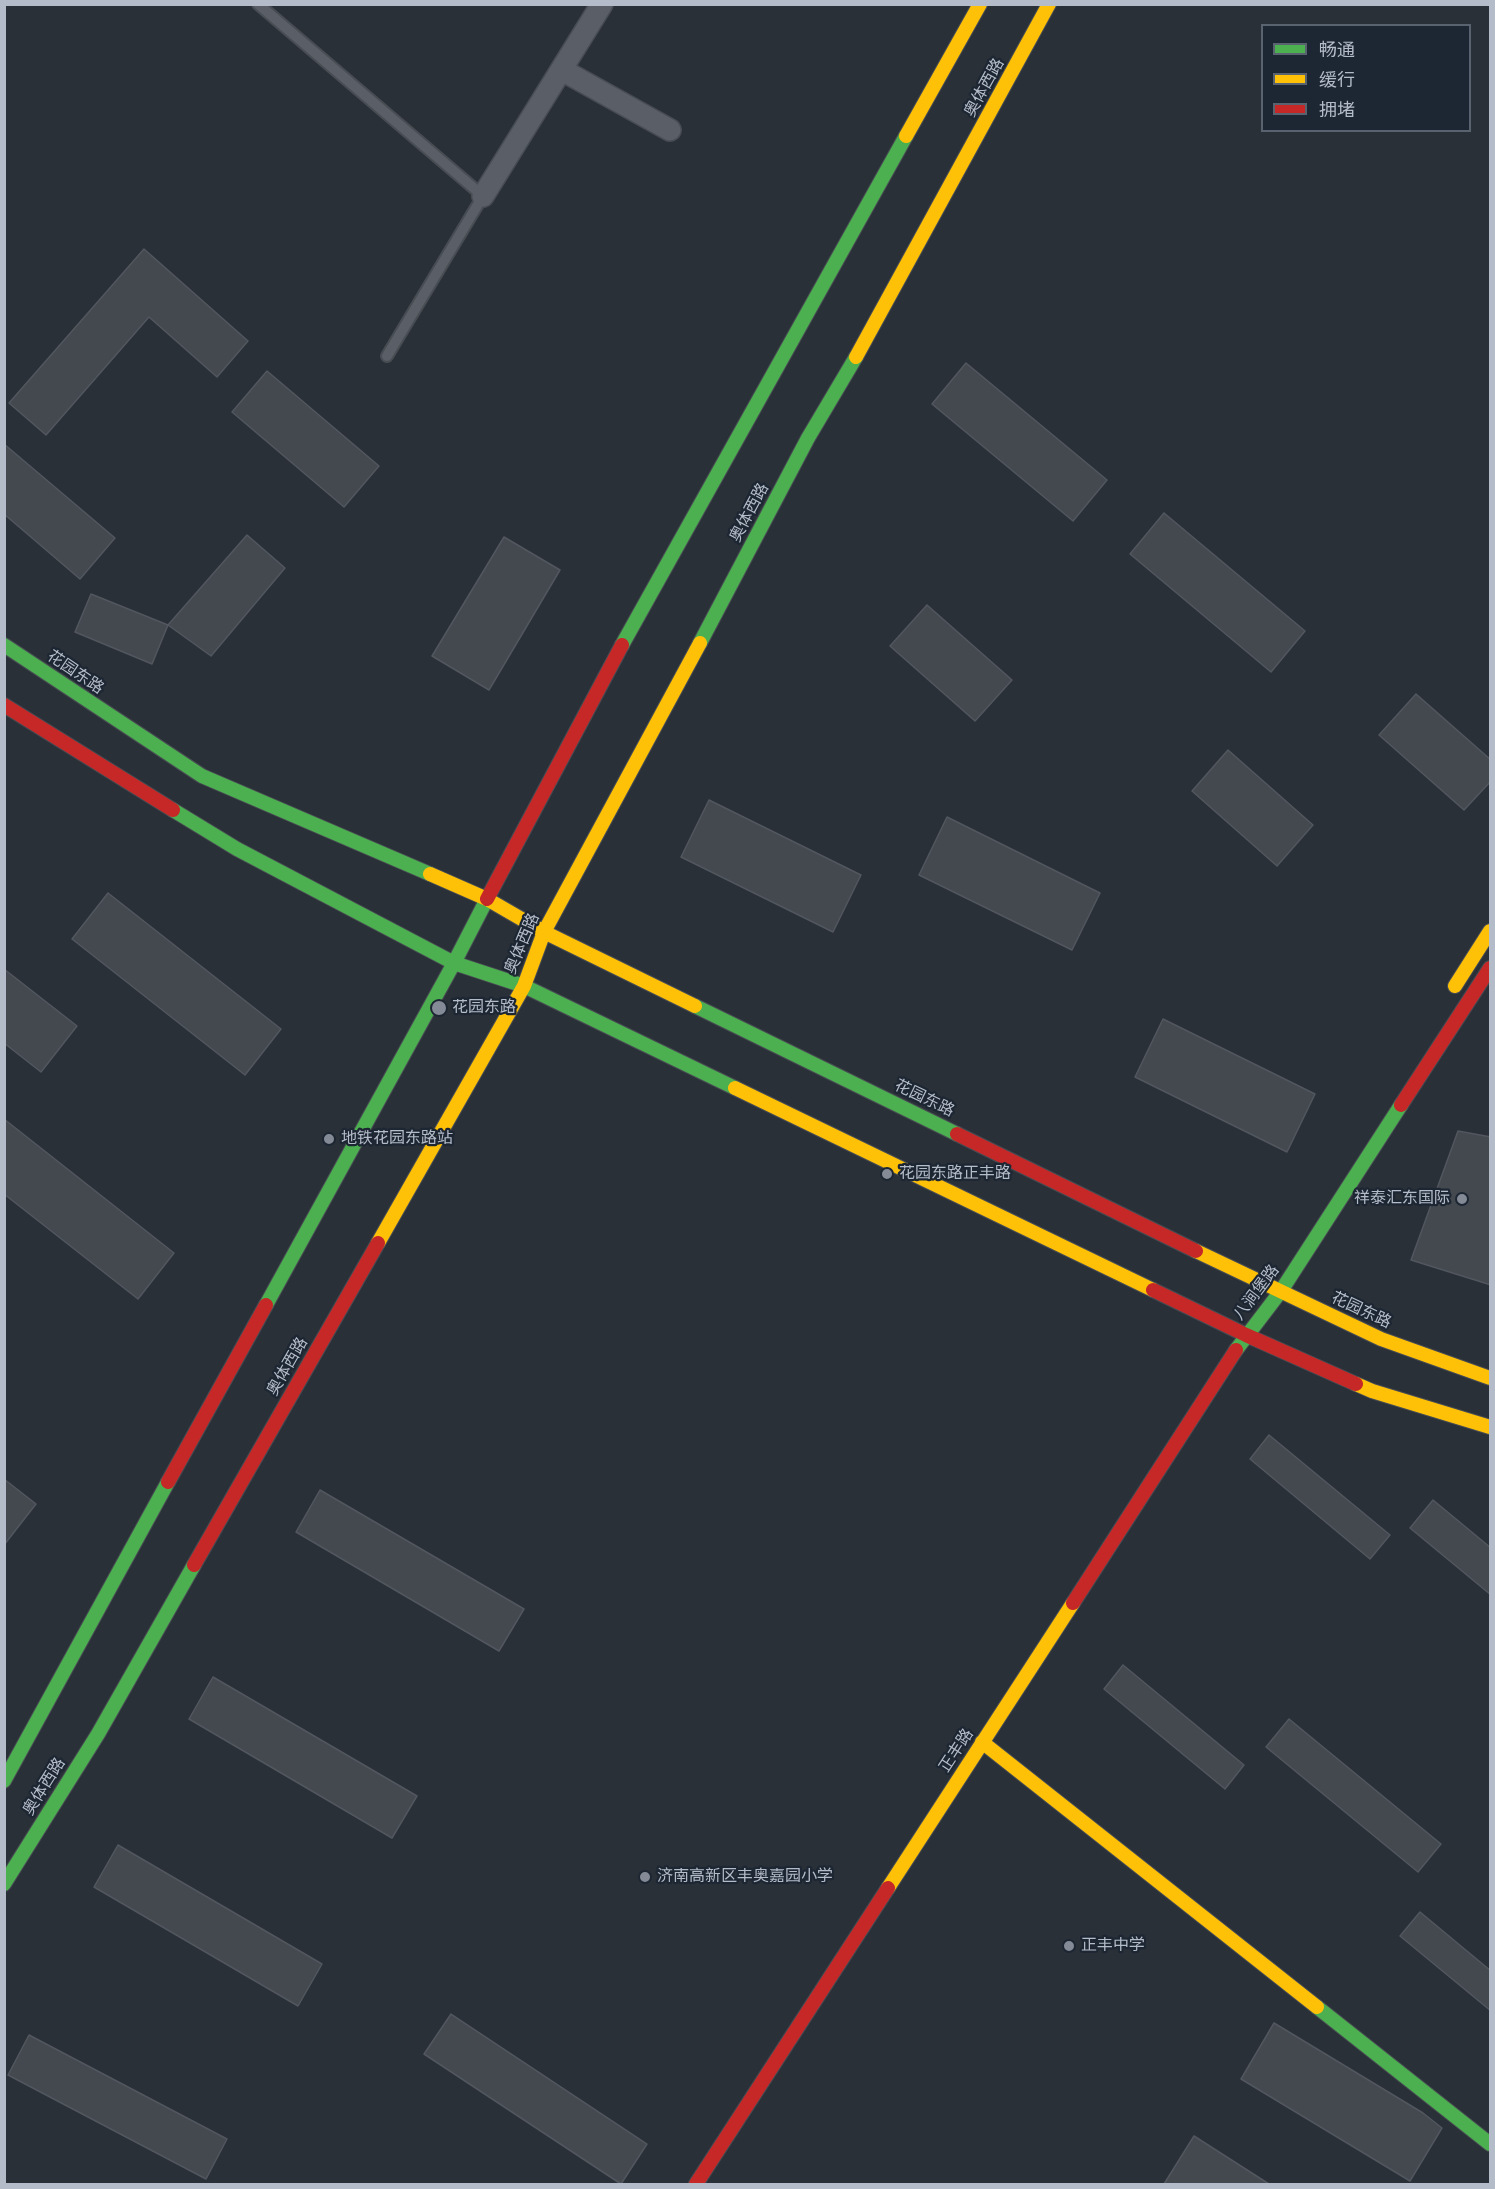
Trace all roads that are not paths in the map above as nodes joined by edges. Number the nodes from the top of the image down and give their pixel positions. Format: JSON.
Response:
{"nodes":[{"id":1,"x":258,"y":4,"type":"edge"},
{"id":2,"x":602,"y":4,"type":"edge"},
{"id":3,"x":981,"y":4,"type":"edge"},
{"id":4,"x":1049,"y":4,"type":"edge"},
{"id":5,"x":562,"y":70,"type":"junction"},
{"id":6,"x":670,"y":130,"type":"dead end"},
{"id":7,"x":483,"y":196,"type":"junction"},
{"id":8,"x":387,"y":356,"type":"dead end"},
{"id":9,"x":4,"y":645,"type":"edge"},
{"id":10,"x":4,"y":705,"type":"edge"},
{"id":11,"x":487,"y":899,"type":"junction"},
{"id":12,"x":1491,"y":931,"type":"edge"},
{"id":13,"x":544,"y":932,"type":"junction"},
{"id":14,"x":454,"y":963,"type":"junction"},
{"id":15,"x":1491,"y":968,"type":"edge"},
{"id":16,"x":524,"y":986,"type":"junction"},
{"id":17,"x":1446,"y":1001,"type":"dead end"},
{"id":18,"x":1269,"y":1280,"type":"junction"},
{"id":19,"x":1281,"y":1292,"type":"junction"},
{"id":20,"x":1246,"y":1335,"type":"junction"},
{"id":21,"x":1491,"y":1378,"type":"edge"},
{"id":22,"x":1491,"y":1427,"type":"edge"},
{"id":23,"x":982,"y":1742,"type":"junction"},
{"id":24,"x":4,"y":1781,"type":"edge"},
{"id":25,"x":4,"y":1884,"type":"edge"},
{"id":26,"x":1491,"y":2144,"type":"edge"},
{"id":27,"x":696,"y":2184,"type":"edge"}],
"edges":[{"from":1,"to":7,"type":"lane"},
{"from":2,"to":5,"type":"street"},
{"from":3,"to":11,"type":"main road"},
{"from":4,"to":13,"type":"main road","name":"奥体西路"},
{"from":5,"to":6,"type":"street"},
{"from":5,"to":7,"type":"street"},
{"from":7,"to":8,"type":"lane"},
{"from":9,"to":11,"type":"main road","name":"花园东路"},
{"from":10,"to":14,"type":"main road"},
{"from":11,"to":13,"type":"main road","name":"花园东路"},
{"from":11,"to":14,"type":"main road"},
{"from":12,"to":17,"type":"main road"},
{"from":13,"to":16,"type":"main road","name":"奥体西路"},
{"from":13,"to":18,"type":"main road","name":"花园东路"},
{"from":14,"to":16,"type":"main road"},
{"from":14,"to":24,"type":"main road"},
{"from":15,"to":19,"type":"main road","name":"八涧堡路"},
{"from":16,"to":20,"type":"main road"},
{"from":16,"to":25,"type":"main road","name":"奥体西路"},
{"from":18,"to":19,"type":"main road","name":"花园东路"},
{"from":18,"to":20,"type":"main road","name":"八涧堡路"},
{"from":19,"to":20,"type":"main road","name":"八涧堡路"},
{"from":19,"to":21,"type":"main road","name":"花园东路"},
{"from":20,"to":22,"type":"main road"},
{"from":20,"to":23,"type":"main road","name":"正丰路"},
{"from":23,"to":26,"type":"main road"},
{"from":23,"to":27,"type":"main road","name":"正丰路"}]}
